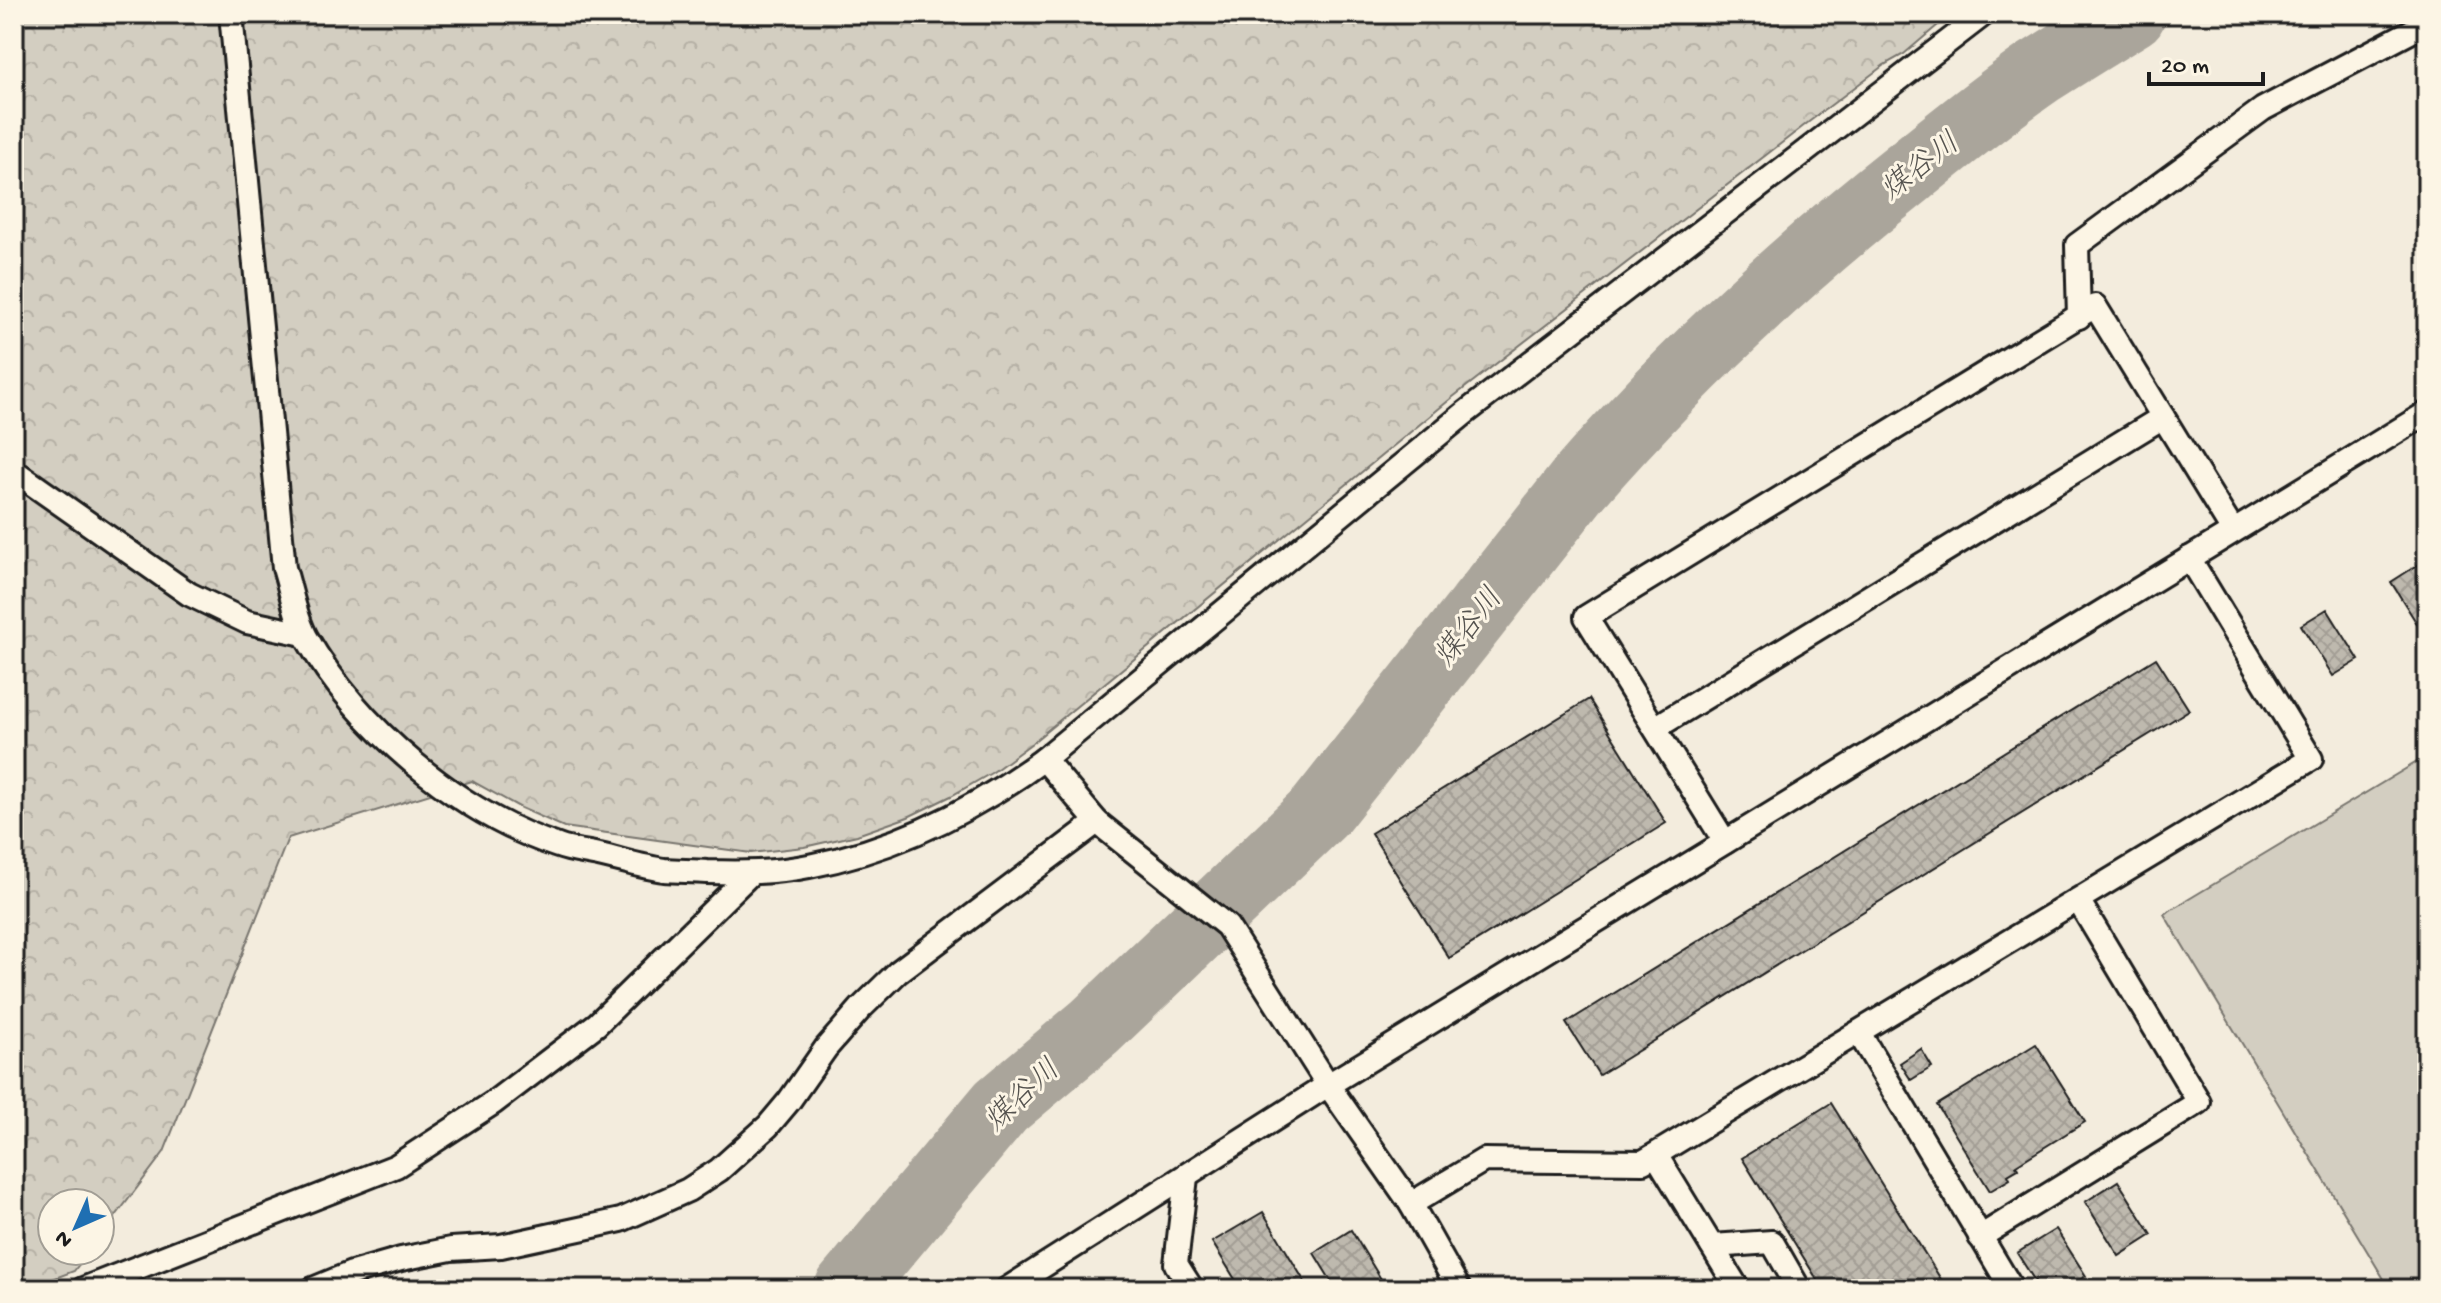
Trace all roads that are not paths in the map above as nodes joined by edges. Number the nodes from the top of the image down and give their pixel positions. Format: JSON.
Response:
{"nodes":[{"id":1,"x":231,"y":14,"type":"edge"},
{"id":2,"x":1984,"y":14,"type":"edge"},
{"id":3,"x":2427,"y":23,"type":"edge"},
{"id":4,"x":2079,"y":317,"type":"junction"},
{"id":5,"x":2427,"y":413,"type":"edge"},
{"id":6,"x":2163,"y":417,"type":"junction"},
{"id":7,"x":14,"y":471,"type":"edge"},
{"id":8,"x":2233,"y":531,"type":"junction"},
{"id":9,"x":2189,"y":558,"type":"junction"},
{"id":10,"x":304,"y":634,"type":"junction"},
{"id":11,"x":1655,"y":728,"type":"junction"},
{"id":12,"x":1044,"y":759,"type":"junction"},
{"id":13,"x":1097,"y":822,"type":"junction"},
{"id":14,"x":1725,"y":842,"type":"junction"},
{"id":15,"x":751,"y":873,"type":"junction"},
{"id":16,"x":2078,"y":900,"type":"junction"},
{"id":17,"x":1859,"y":1033,"type":"junction"},
{"id":18,"x":1328,"y":1085,"type":"junction"},
{"id":19,"x":1656,"y":1155,"type":"junction"},
{"id":20,"x":1186,"y":1177,"type":"junction"},
{"id":21,"x":1411,"y":1204,"type":"junction"},
{"id":22,"x":1980,"y":1237,"type":"junction"},
{"id":23,"x":1712,"y":1246,"type":"junction"},
{"id":24,"x":83,"y":1289,"type":"edge"},
{"id":25,"x":313,"y":1289,"type":"edge"},
{"id":26,"x":1007,"y":1289,"type":"edge"},
{"id":27,"x":1192,"y":1289,"type":"edge"},
{"id":28,"x":1459,"y":1289,"type":"edge"},
{"id":29,"x":1738,"y":1289,"type":"edge"},
{"id":30,"x":1799,"y":1289,"type":"edge"},
{"id":31,"x":2012,"y":1289,"type":"edge"}],
"edges":[{"from":1,"to":10,"type":"lane"},
{"from":2,"to":12,"type":"lane"},
{"from":3,"to":4,"type":"lane"},
{"from":4,"to":6,"type":"lane"},
{"from":4,"to":11,"type":"lane"},
{"from":5,"to":8,"type":"lane"},
{"from":6,"to":8,"type":"lane"},
{"from":6,"to":11,"type":"lane"},
{"from":7,"to":10,"type":"lane"},
{"from":8,"to":9,"type":"lane"},
{"from":9,"to":14,"type":"lane"},
{"from":9,"to":16,"type":"lane"},
{"from":10,"to":15,"type":"lane"},
{"from":11,"to":14,"type":"lane"},
{"from":12,"to":13,"type":"lane"},
{"from":12,"to":15,"type":"lane"},
{"from":13,"to":18,"type":"lane"},
{"from":13,"to":25,"type":"lane"},
{"from":14,"to":18,"type":"lane"},
{"from":15,"to":24,"type":"lane"},
{"from":16,"to":17,"type":"lane"},
{"from":16,"to":22,"type":"lane"},
{"from":17,"to":19,"type":"lane"},
{"from":17,"to":22,"type":"lane"},
{"from":18,"to":20,"type":"lane"},
{"from":18,"to":21,"type":"lane"},
{"from":19,"to":21,"type":"lane"},
{"from":19,"to":23,"type":"lane"},
{"from":20,"to":26,"type":"lane"},
{"from":20,"to":27,"type":"lane"},
{"from":21,"to":28,"type":"lane"},
{"from":22,"to":31,"type":"lane"},
{"from":23,"to":29,"type":"lane"},
{"from":23,"to":30,"type":"lane"}]}
